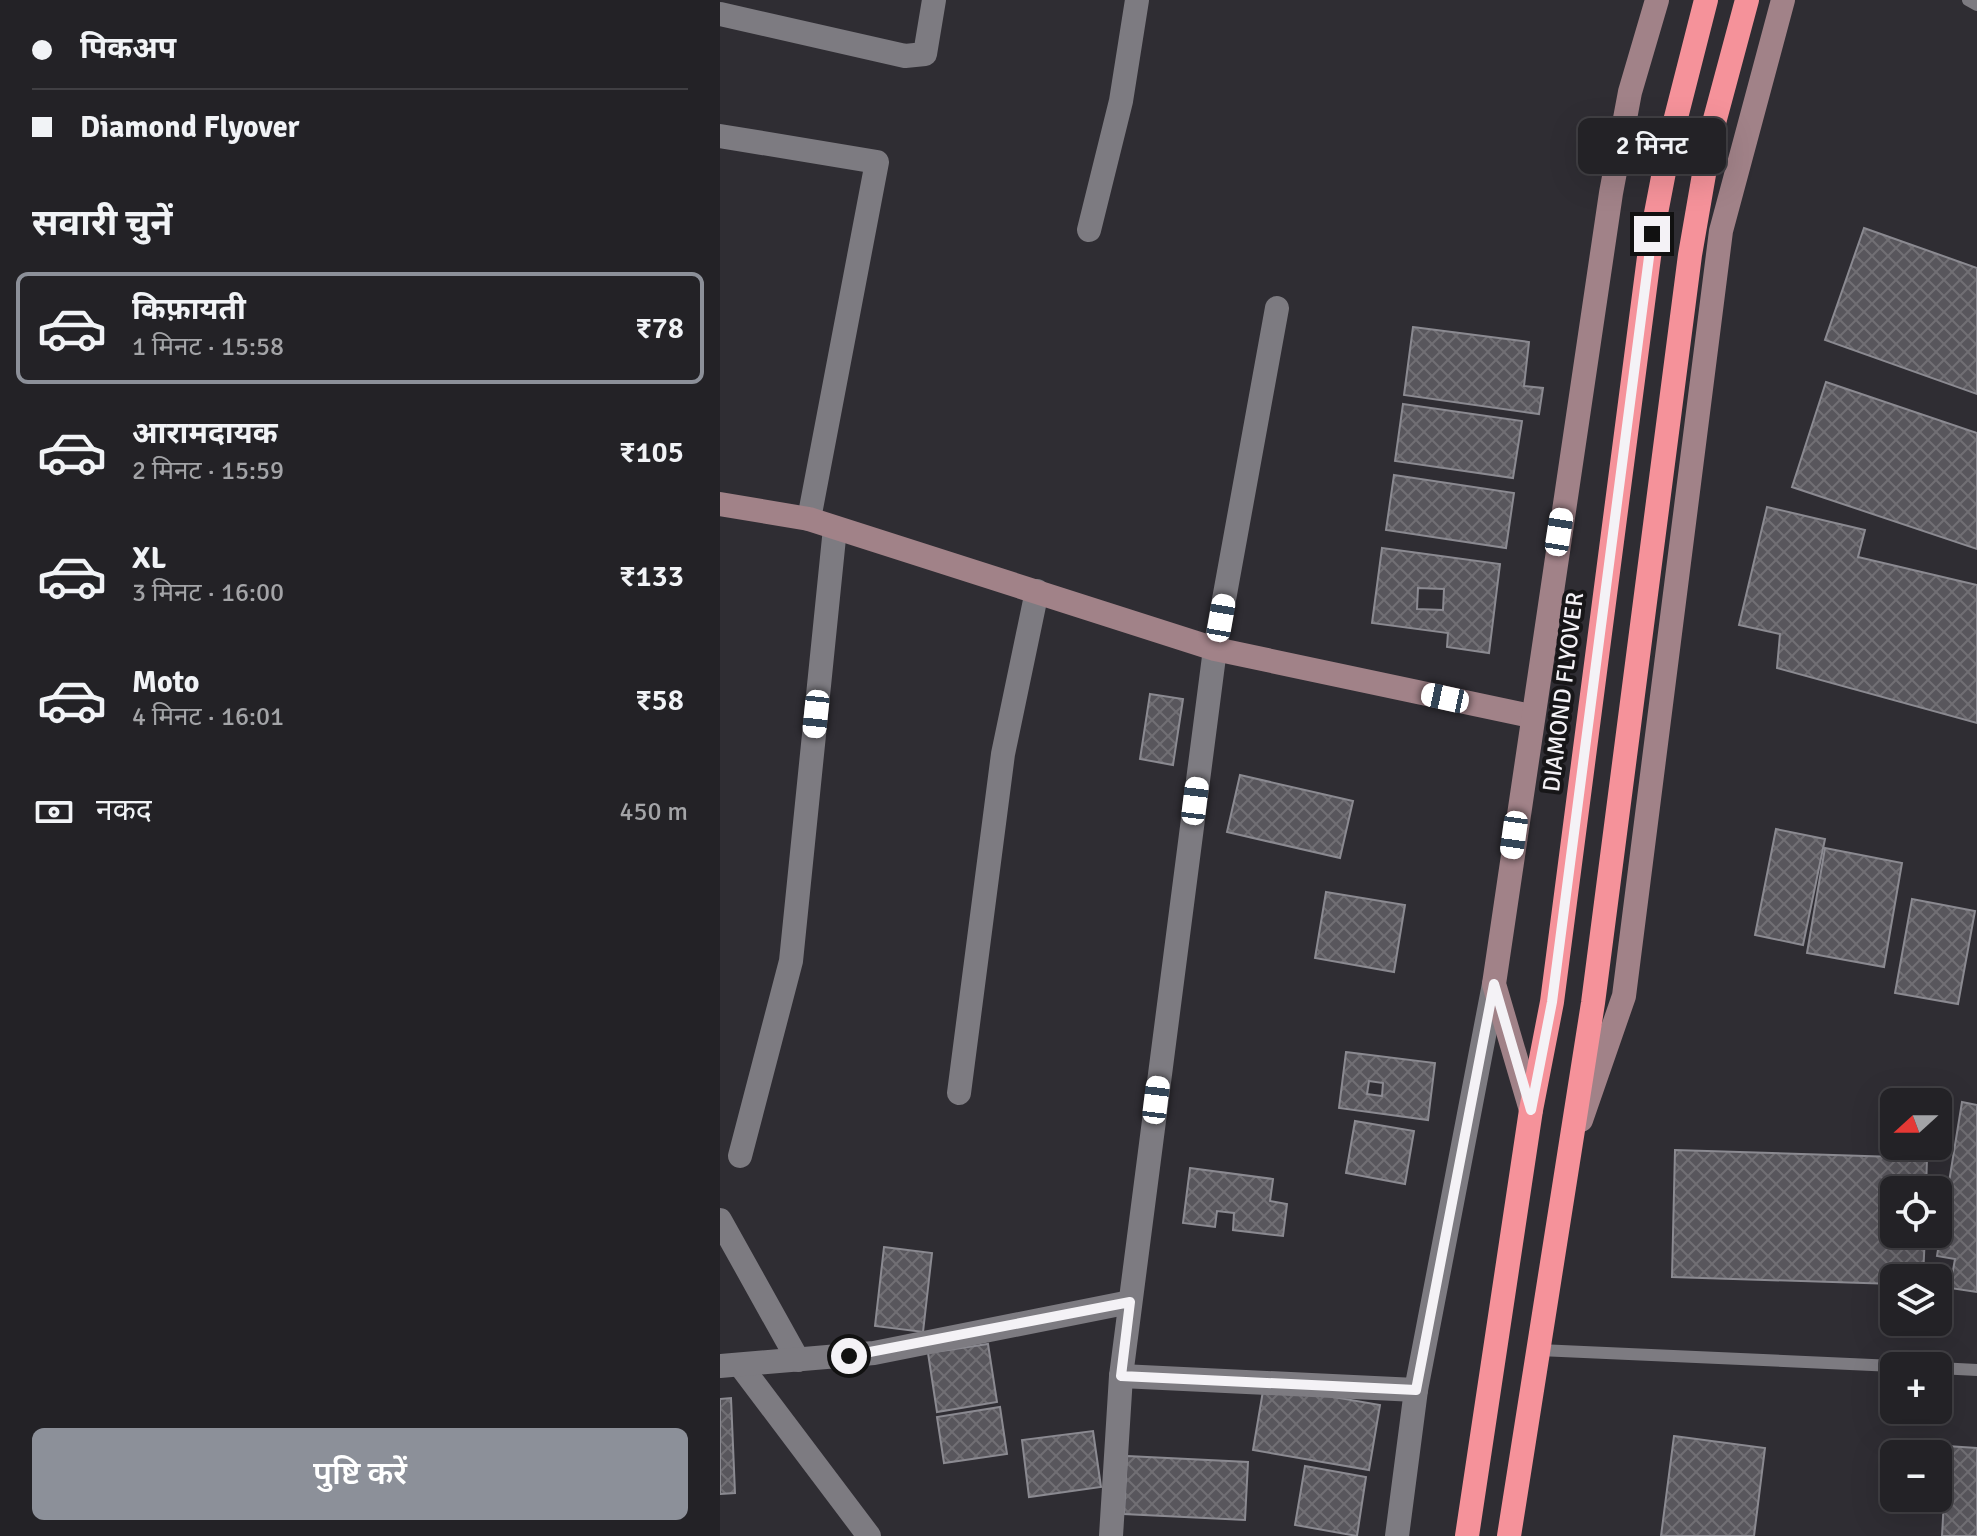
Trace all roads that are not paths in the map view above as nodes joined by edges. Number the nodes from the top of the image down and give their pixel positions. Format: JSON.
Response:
{"nodes":[{"id":1,"x":934,"y":0,"type":"edge"},
{"id":2,"x":1137,"y":0,"type":"edge"},
{"id":3,"x":1657,"y":0,"type":"edge"},
{"id":4,"x":1706,"y":0,"type":"edge"},
{"id":5,"x":1747,"y":0,"type":"edge"},
{"id":6,"x":1783,"y":0,"type":"edge"},
{"id":7,"x":1968,"y":0,"type":"edge"},
{"id":8,"x":1977,"y":5,"type":"edge"},
{"id":9,"x":720,"y":14,"type":"edge"},
{"id":10,"x":720,"y":136,"type":"edge"},
{"id":11,"x":1089,"y":230,"type":"dead end"},
{"id":12,"x":1277,"y":308,"type":"dead end"},
{"id":13,"x":720,"y":504,"type":"edge"},
{"id":14,"x":809,"y":519,"type":"junction"},
{"id":15,"x":835,"y":528,"type":"junction"},
{"id":16,"x":1037,"y":591,"type":"junction"},
{"id":17,"x":1215,"y":649,"type":"junction"},
{"id":18,"x":1531,"y":716,"type":"junction"},
{"id":19,"x":1494,"y":984,"type":"junction"},
{"id":20,"x":959,"y":1093,"type":"dead end"},
{"id":21,"x":1531,"y":1110,"type":"junction"},
{"id":22,"x":1572,"y":1148,"type":"junction"},
{"id":23,"x":740,"y":1156,"type":"dead end"},
{"id":24,"x":720,"y":1220,"type":"edge"},
{"id":25,"x":1130,"y":1302,"type":"junction"},
{"id":26,"x":1539,"y":1350,"type":"junction"},
{"id":27,"x":798,"y":1360,"type":"junction"},
{"id":28,"x":730,"y":1365,"type":"edge"},
{"id":29,"x":1880,"y":1365,"type":"edge"},
{"id":30,"x":1952,"y":1369,"type":"edge"},
{"id":31,"x":1977,"y":1370,"type":"edge"},
{"id":32,"x":1121,"y":1376,"type":"junction"},
{"id":33,"x":1416,"y":1390,"type":"junction"},
{"id":34,"x":869,"y":1536,"type":"edge"},
{"id":35,"x":1111,"y":1536,"type":"edge"},
{"id":36,"x":1397,"y":1536,"type":"edge"},
{"id":37,"x":1467,"y":1536,"type":"edge"},
{"id":38,"x":1509,"y":1536,"type":"edge"}],
"edges":[{"from":1,"to":9,"type":"street"},
{"from":2,"to":11,"type":"street"},
{"from":3,"to":18,"type":"street"},
{"from":4,"to":21,"type":"highway","name":"DIAMOND FLYOVER"},
{"from":5,"to":22,"type":"highway"},
{"from":6,"to":22,"type":"street"},
{"from":7,"to":8,"type":"lane"},
{"from":10,"to":14,"type":"street"},
{"from":12,"to":17,"type":"street"},
{"from":13,"to":14,"type":"street"},
{"from":14,"to":15,"type":"street"},
{"from":15,"to":16,"type":"street"},
{"from":15,"to":23,"type":"street"},
{"from":16,"to":17,"type":"street"},
{"from":16,"to":20,"type":"street"},
{"from":17,"to":18,"type":"street"},
{"from":17,"to":25,"type":"street"},
{"from":18,"to":19,"type":"street"},
{"from":19,"to":21,"type":"street"},
{"from":19,"to":33,"type":"street"},
{"from":21,"to":37,"type":"highway","name":"DIAMOND FLYOVER"},
{"from":22,"to":26,"type":"highway"},
{"from":24,"to":27,"type":"street"},
{"from":25,"to":27,"type":"street"},
{"from":25,"to":32,"type":"street"},
{"from":26,"to":29,"type":"lane"},
{"from":26,"to":38,"type":"highway"},
{"from":27,"to":28,"type":"street"},
{"from":28,"to":34,"type":"street"},
{"from":30,"to":31,"type":"lane"},
{"from":32,"to":33,"type":"street"},
{"from":32,"to":35,"type":"street"},
{"from":33,"to":36,"type":"street"}]}
